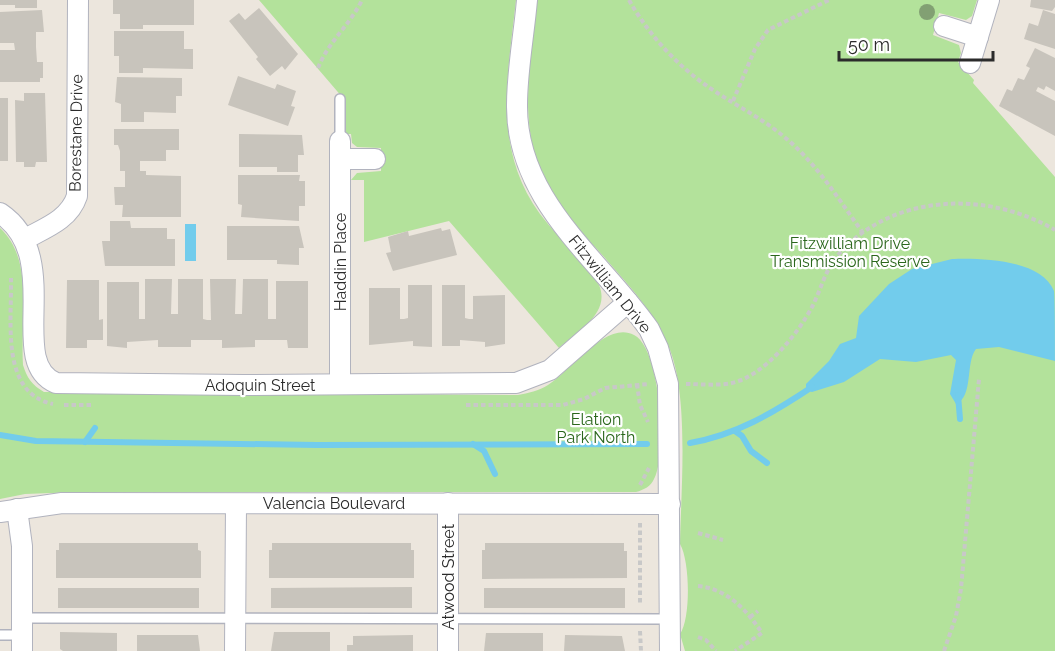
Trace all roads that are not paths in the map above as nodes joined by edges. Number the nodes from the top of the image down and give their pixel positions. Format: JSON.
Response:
{"nodes":[{"id":1,"x":78,"y":0,"type":"edge"},
{"id":2,"x":527,"y":0,"type":"edge"},
{"id":3,"x":989,"y":0,"type":"edge"},
{"id":4,"x":944,"y":26,"type":"dead end"},
{"id":5,"x":978,"y":37,"type":"junction"},
{"id":6,"x":970,"y":63,"type":"dead end"},
{"id":7,"x":340,"y":99,"type":"dead end"},
{"id":8,"x":340,"y":150,"type":"junction"},
{"id":9,"x":375,"y":159,"type":"dead end"},
{"id":10,"x":0,"y":213,"type":"edge"},
{"id":11,"x":25,"y":239,"type":"junction"},
{"id":12,"x":628,"y":302,"type":"junction"},
{"id":13,"x":340,"y":384,"type":"junction"},
{"id":14,"x":448,"y":503,"type":"junction"},
{"id":15,"x":236,"y":504,"type":"junction"},
{"id":16,"x":670,"y":504,"type":"junction"},
{"id":17,"x":9,"y":510,"type":"edge"},
{"id":18,"x":448,"y":618,"type":"junction"},
{"id":19,"x":235,"y":619,"type":"junction"},
{"id":20,"x":670,"y":619,"type":"junction"},
{"id":21,"x":0,"y":635,"type":"edge"},
{"id":22,"x":22,"y":635,"type":"edge"},
{"id":23,"x":235,"y":651,"type":"edge"},
{"id":24,"x":448,"y":651,"type":"edge"},
{"id":25,"x":670,"y":651,"type":"edge"}],
"edges":[{"from":1,"to":11,"type":"street","name":"Borestane Drive"},
{"from":2,"to":12,"type":"street","name":"Fitzwilliam Drive"},
{"from":3,"to":5,"type":"street"},
{"from":4,"to":5,"type":"street"},
{"from":5,"to":6,"type":"street"},
{"from":7,"to":8,"type":"lane"},
{"from":8,"to":9,"type":"street"},
{"from":8,"to":13,"type":"street","name":"Haddin Place"},
{"from":10,"to":11,"type":"street","name":"Adoquin Street"},
{"from":11,"to":13,"type":"street","name":"Adoquin Street"},
{"from":12,"to":13,"type":"street","name":"Adoquin Street"},
{"from":12,"to":16,"type":"street","name":"Fitzwilliam Drive"},
{"from":14,"to":15,"type":"street","name":"Valencia Boulevard"},
{"from":14,"to":16,"type":"street","name":"Valencia Boulevard"},
{"from":14,"to":18,"type":"street","name":"Atwood Street"},
{"from":15,"to":17,"type":"street","name":"Valencia Boulevard"},
{"from":15,"to":19,"type":"street"},
{"from":16,"to":20,"type":"street","name":"Fitzwilliam Drive"},
{"from":17,"to":22,"type":"street"},
{"from":18,"to":19,"type":"lane"},
{"from":18,"to":20,"type":"lane"},
{"from":18,"to":24,"type":"street","name":"Atwood Street"},
{"from":19,"to":22,"type":"lane"},
{"from":19,"to":23,"type":"street"},
{"from":20,"to":25,"type":"street","name":"Fitzwilliam Drive"},
{"from":21,"to":22,"type":"lane"}]}
